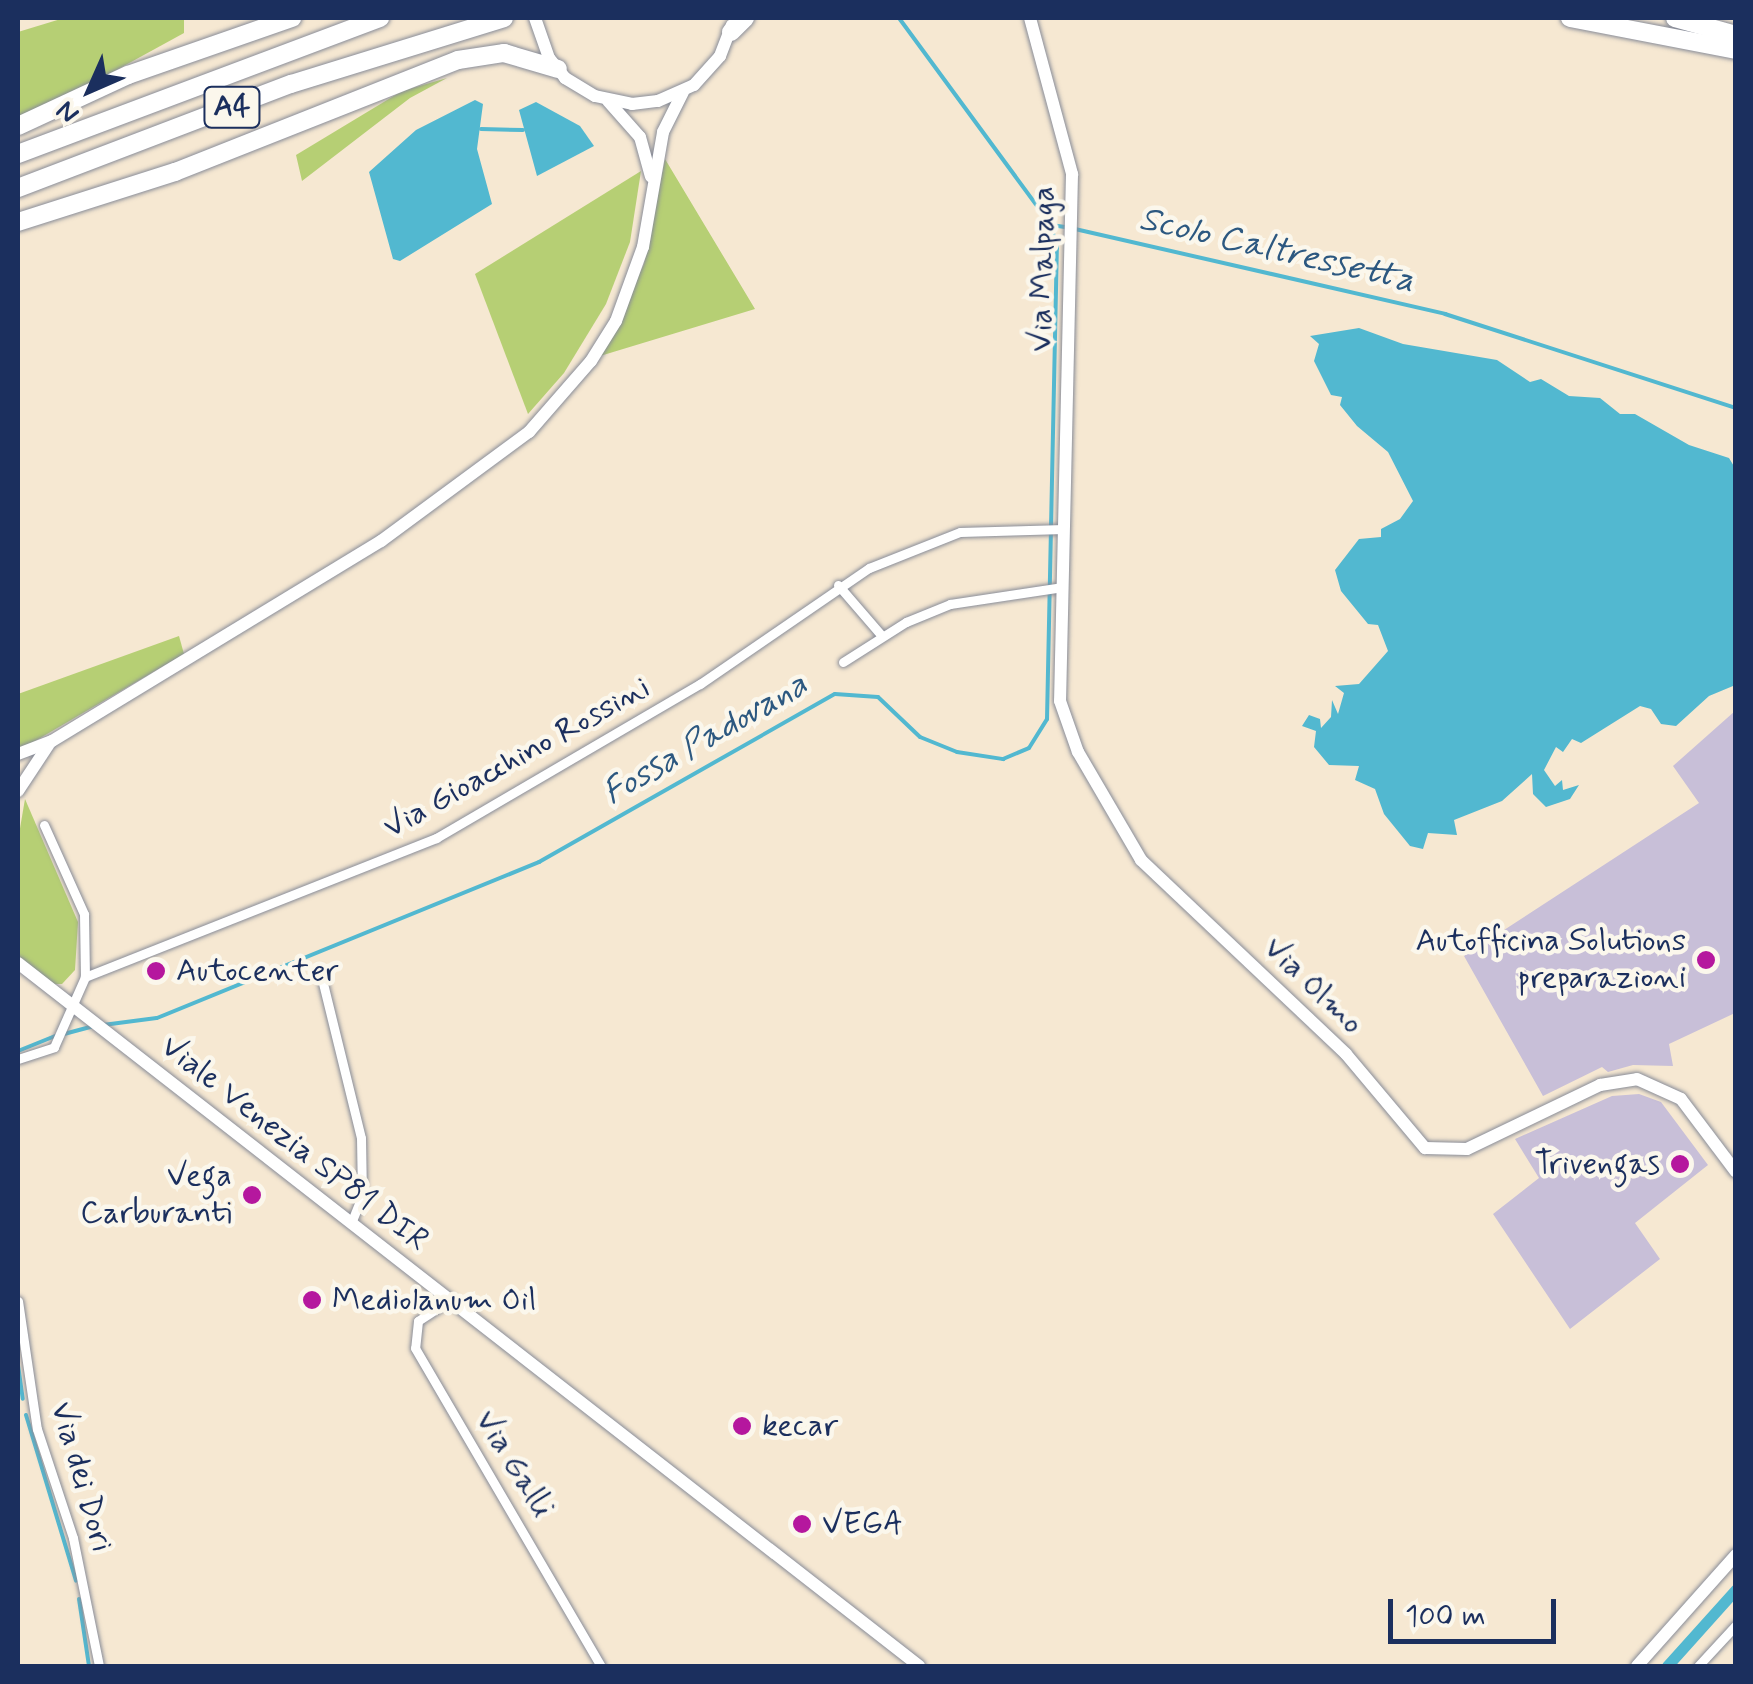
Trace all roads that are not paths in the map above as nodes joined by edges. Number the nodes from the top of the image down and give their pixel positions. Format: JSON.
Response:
{"nodes":[{"id":1,"x":292,"y":18,"type":"edge"},
{"id":2,"x":380,"y":18,"type":"edge"},
{"id":3,"x":504,"y":18,"type":"edge"},
{"id":4,"x":535,"y":18,"type":"edge"},
{"id":5,"x":745,"y":18,"type":"edge"},
{"id":6,"x":1030,"y":18,"type":"edge"},
{"id":7,"x":1570,"y":18,"type":"edge"},
{"id":8,"x":1675,"y":18,"type":"edge"},
{"id":9,"x":732,"y":25,"type":"edge"},
{"id":10,"x":1736,"y":35,"type":"edge"},
{"id":11,"x":1736,"y":50,"type":"edge"},
{"id":12,"x":558,"y":69,"type":"junction"},
{"id":13,"x":683,"y":92,"type":"junction"},
{"id":14,"x":606,"y":100,"type":"junction"},
{"id":15,"x":18,"y":126,"type":"edge"},
{"id":16,"x":18,"y":154,"type":"edge"},
{"id":17,"x":18,"y":188,"type":"edge"},
{"id":18,"x":652,"y":203,"type":"junction"},
{"id":19,"x":18,"y":222,"type":"edge"},
{"id":20,"x":1061,"y":529,"type":"junction"},
{"id":21,"x":838,"y":585,"type":"junction"},
{"id":22,"x":1054,"y":586,"type":"junction"},
{"id":23,"x":882,"y":636,"type":"junction"},
{"id":24,"x":843,"y":662,"type":"dead end"},
{"id":25,"x":52,"y":740,"type":"junction"},
{"id":26,"x":18,"y":754,"type":"edge"},
{"id":27,"x":18,"y":791,"type":"edge"},
{"id":28,"x":44,"y":825,"type":"dead end"},
{"id":29,"x":18,"y":963,"type":"edge"},
{"id":30,"x":320,"y":972,"type":"dead end"},
{"id":31,"x":85,"y":978,"type":"junction"},
{"id":32,"x":71,"y":1005,"type":"junction"},
{"id":33,"x":18,"y":1059,"type":"edge"},
{"id":34,"x":1736,"y":1172,"type":"edge"},
{"id":35,"x":351,"y":1224,"type":"junction"},
{"id":36,"x":450,"y":1300,"type":"junction"},
{"id":37,"x":18,"y":1301,"type":"edge"},
{"id":38,"x":1736,"y":1554,"type":"edge"},
{"id":39,"x":1736,"y":1625,"type":"edge"},
{"id":40,"x":100,"y":1666,"type":"edge"},
{"id":41,"x":601,"y":1666,"type":"edge"},
{"id":42,"x":920,"y":1666,"type":"edge"},
{"id":43,"x":1637,"y":1666,"type":"edge"},
{"id":44,"x":1698,"y":1666,"type":"edge"}],
"edges":[{"from":1,"to":15,"type":"highway"},
{"from":2,"to":16,"type":"highway","number":"A4"},
{"from":3,"to":17,"type":"highway","number":"A4"},
{"from":4,"to":12,"type":"main road"},
{"from":5,"to":9,"type":"highway"},
{"from":6,"to":20,"type":"main road","name":"Via Malpaga"},
{"from":7,"to":11,"type":"highway"},
{"from":8,"to":10,"type":"highway"},
{"from":9,"to":13,"type":"main road"},
{"from":12,"to":14,"type":"main road"},
{"from":12,"to":19,"type":"highway"},
{"from":13,"to":14,"type":"main road"},
{"from":13,"to":18,"type":"main road"},
{"from":14,"to":18,"type":"main road"},
{"from":18,"to":25,"type":"main road"},
{"from":20,"to":21,"type":"street","name":"Via Gioacchino Rossini"},
{"from":20,"to":22,"type":"main road","name":"Via Olmo"},
{"from":21,"to":23,"type":"street"},
{"from":21,"to":31,"type":"street","name":"Via Gioacchino Rossini"},
{"from":22,"to":23,"type":"street"},
{"from":22,"to":34,"type":"main road","name":"Via Olmo"},
{"from":23,"to":24,"type":"street"},
{"from":25,"to":26,"type":"main road"},
{"from":25,"to":27,"type":"main road"},
{"from":28,"to":31,"type":"street"},
{"from":29,"to":32,"type":"main road","name":"Viale Venezia SP81 DIR"},
{"from":30,"to":35,"type":"street"},
{"from":31,"to":32,"type":"street"},
{"from":32,"to":33,"type":"street"},
{"from":32,"to":35,"type":"main road","name":"Viale Venezia SP81 DIR"},
{"from":35,"to":36,"type":"main road","name":"Viale Venezia SP81 DIR"},
{"from":36,"to":41,"type":"street","name":"Via Galli"},
{"from":36,"to":42,"type":"main road","name":"Viale Venezia SP81 DIR"},
{"from":37,"to":40,"type":"street","name":"Via dei Dori"},
{"from":38,"to":43,"type":"main road"},
{"from":39,"to":44,"type":"street"}]}
